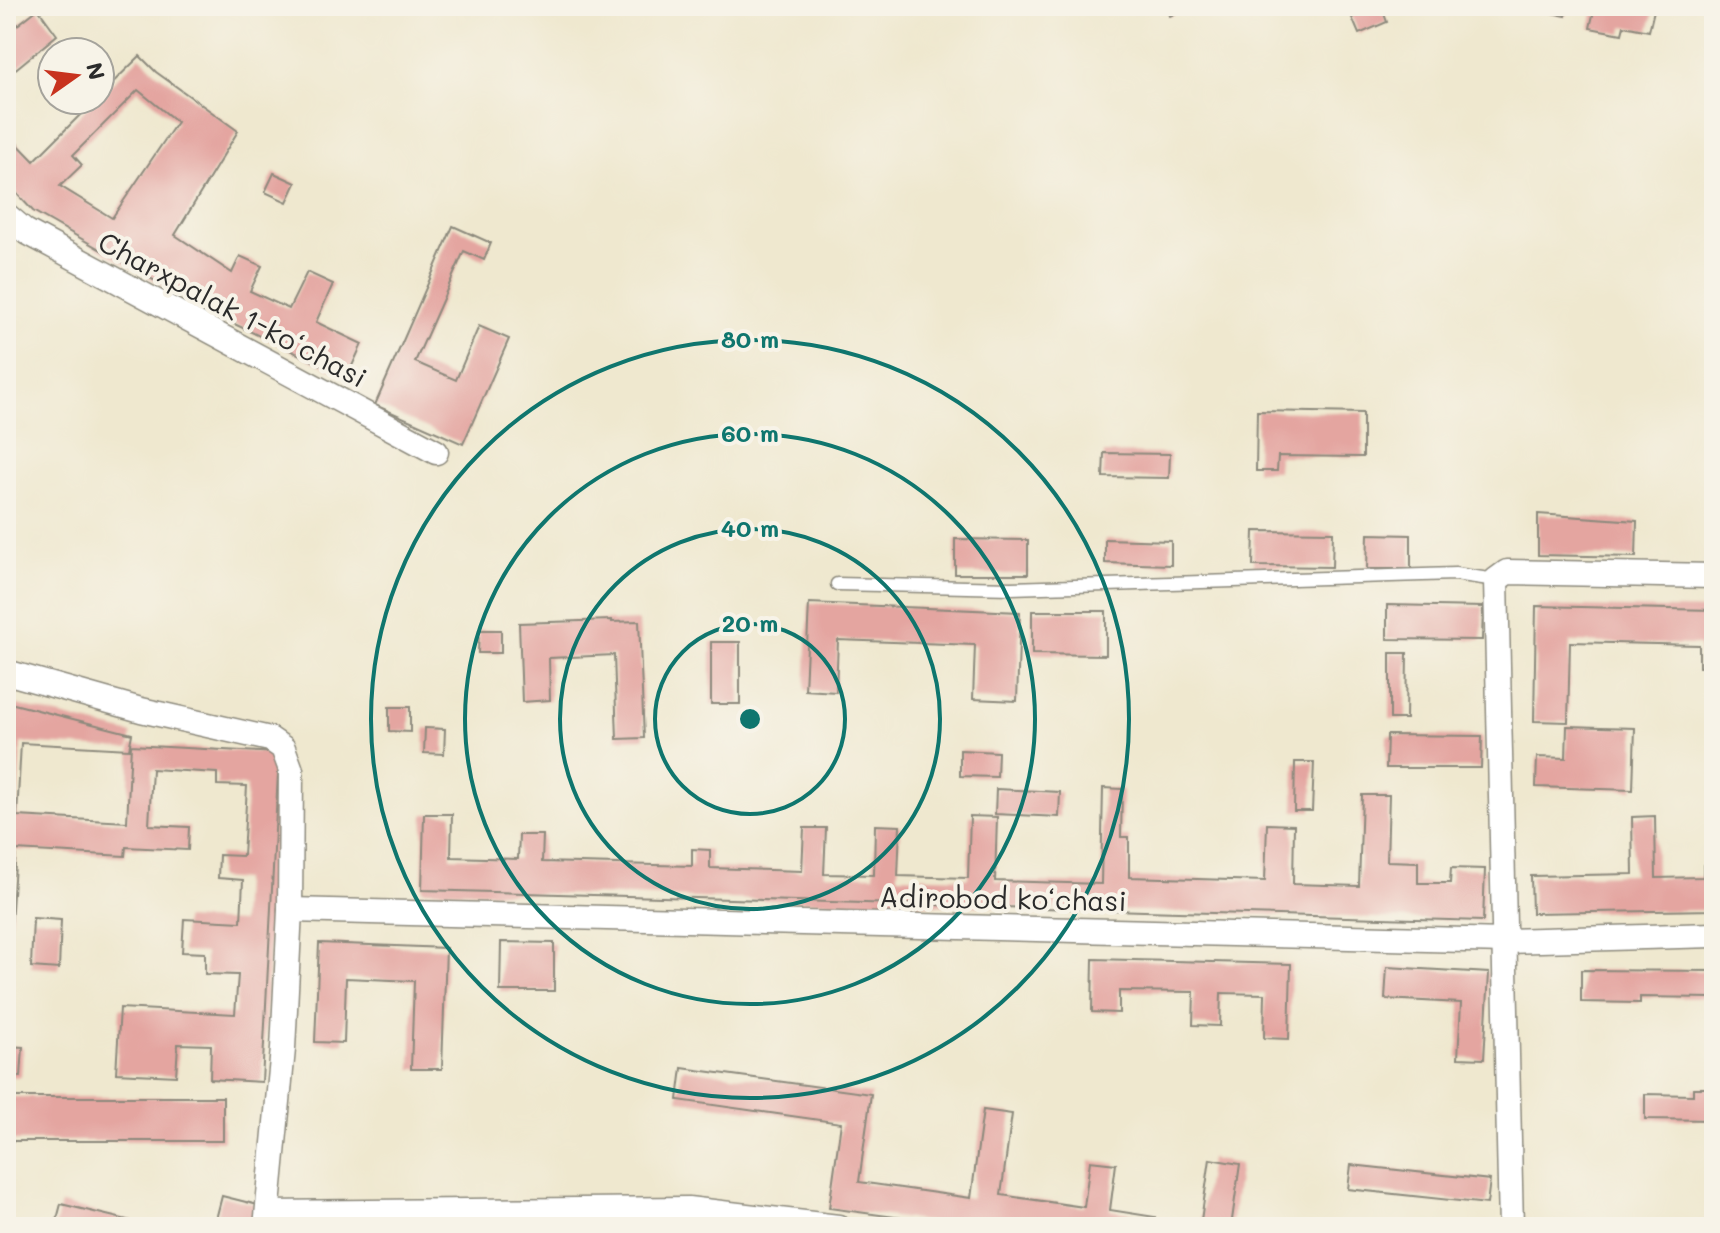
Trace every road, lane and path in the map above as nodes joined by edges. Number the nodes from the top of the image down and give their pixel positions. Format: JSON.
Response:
{"nodes":[{"id":1,"x":6,"y":215,"type":"edge"},
{"id":2,"x":436,"y":452,"type":"dead end"},
{"id":3,"x":1714,"y":576,"type":"edge"},
{"id":4,"x":1496,"y":580,"type":"junction"},
{"id":5,"x":837,"y":584,"type":"dead end"},
{"id":6,"x":6,"y":672,"type":"edge"},
{"id":7,"x":290,"y":910,"type":"junction"},
{"id":8,"x":1714,"y":935,"type":"edge"},
{"id":9,"x":1505,"y":941,"type":"junction"},
{"id":10,"x":268,"y":1220,"type":"edge"},
{"id":11,"x":838,"y":1227,"type":"edge"},
{"id":12,"x":1511,"y":1227,"type":"edge"}],
"edges":[{"from":1,"to":2,"type":"street","name":"Charxpalak 1-koʻchasi"},
{"from":3,"to":4,"type":"street"},
{"from":4,"to":5,"type":"lane"},
{"from":4,"to":9,"type":"street"},
{"from":6,"to":7,"type":"street"},
{"from":7,"to":9,"type":"street","name":"Adirobod koʻchasi"},
{"from":7,"to":10,"type":"street"},
{"from":8,"to":9,"type":"street","name":"Adirobod koʻchasi"},
{"from":9,"to":12,"type":"street"},
{"from":10,"to":11,"type":"street"}]}
